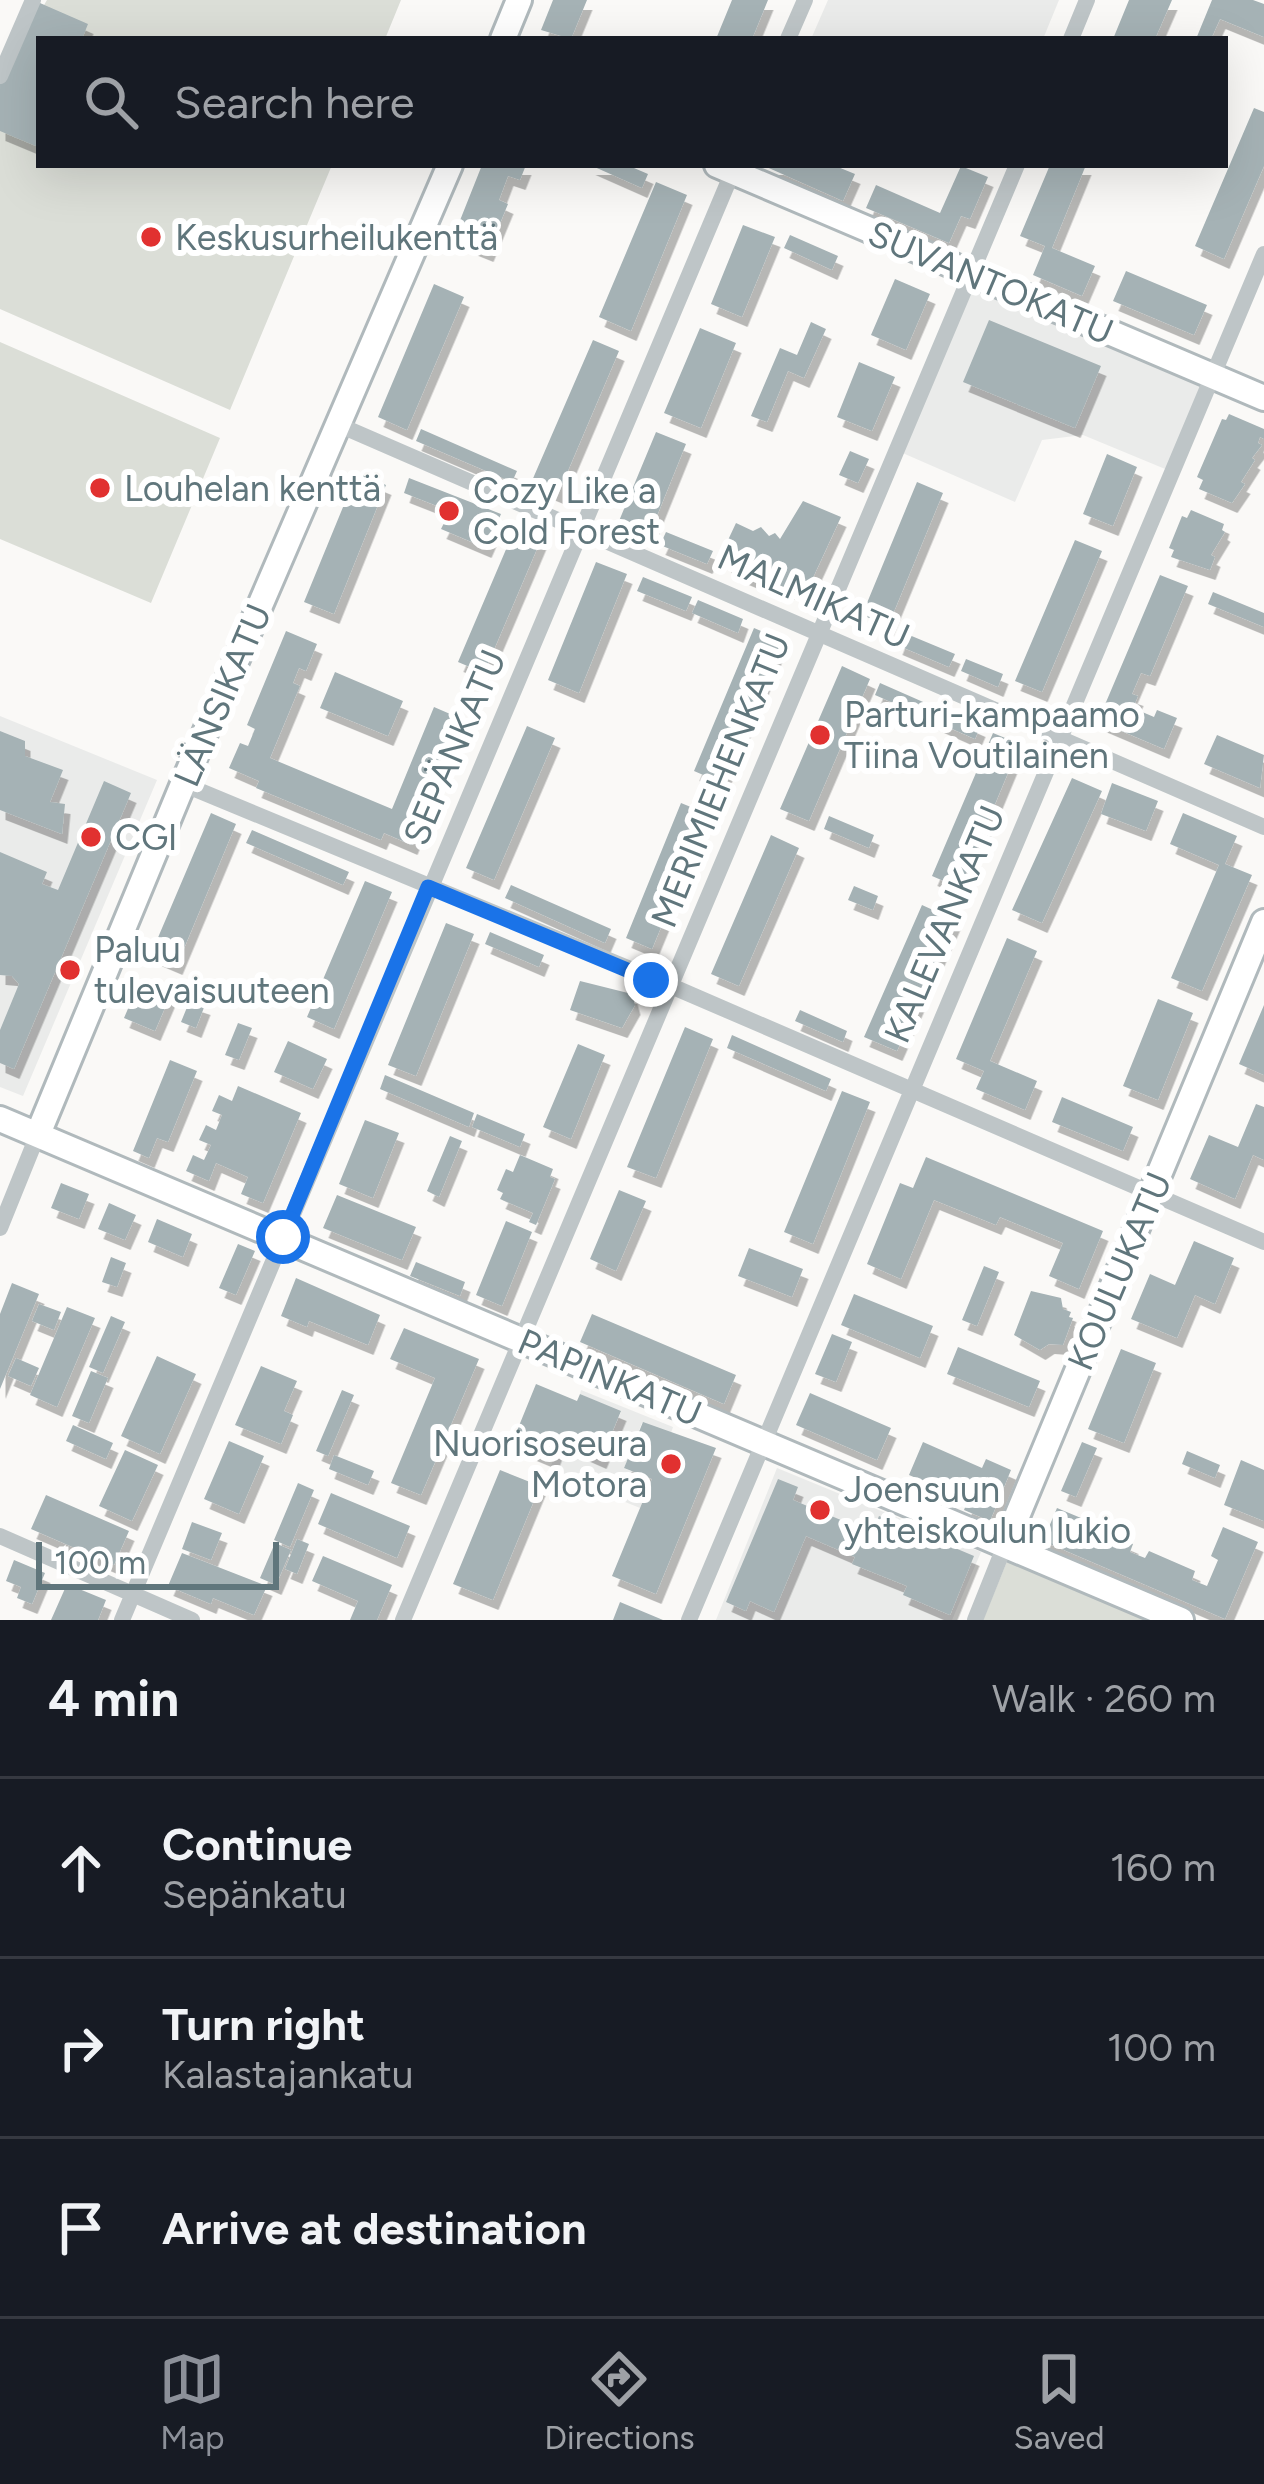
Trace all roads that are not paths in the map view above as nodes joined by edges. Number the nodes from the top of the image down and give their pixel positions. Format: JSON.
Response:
{"nodes":[{"id":1,"x":34,"y":0,"type":"edge"},
{"id":2,"x":46,"y":0,"type":"edge"},
{"id":3,"x":519,"y":0,"type":"edge"},
{"id":4,"x":805,"y":0,"type":"edge"},
{"id":5,"x":1087,"y":0,"type":"edge"},
{"id":6,"x":504,"y":36,"type":"edge"},
{"id":7,"x":789,"y":36,"type":"edge"},
{"id":8,"x":1072,"y":36,"type":"edge"},
{"id":9,"x":0,"y":76,"type":"edge"},
{"id":10,"x":449,"y":168,"type":"edge"},
{"id":11,"x":728,"y":168,"type":"edge"},
{"id":12,"x":730,"y":168,"type":"edge"},
{"id":13,"x":1016,"y":168,"type":"edge"},
{"id":14,"x":1264,"y":254,"type":"edge"},
{"id":15,"x":971,"y":274,"type":"junction"},
{"id":16,"x":1213,"y":376,"type":"junction"},
{"id":17,"x":1264,"y":398,"type":"edge"},
{"id":18,"x":339,"y":425,"type":"junction"},
{"id":19,"x":581,"y":531,"type":"junction"},
{"id":20,"x":817,"y":633,"type":"junction"},
{"id":21,"x":1058,"y":737,"type":"junction"},
{"id":22,"x":183,"y":784,"type":"junction"},
{"id":23,"x":1264,"y":827,"type":"edge"},
{"id":24,"x":428,"y":887,"type":"junction"},
{"id":25,"x":1264,"y":922,"type":"edge"},
{"id":26,"x":671,"y":986,"type":"junction"},
{"id":27,"x":910,"y":1092,"type":"junction"},
{"id":28,"x":0,"y":1119,"type":"edge"},
{"id":29,"x":38,"y":1134,"type":"junction"},
{"id":30,"x":1150,"y":1194,"type":"junction"},
{"id":31,"x":0,"y":1228,"type":"edge"},
{"id":32,"x":283,"y":1237,"type":"junction"},
{"id":33,"x":1264,"y":1242,"type":"edge"},
{"id":34,"x":523,"y":1340,"type":"junction"},
{"id":35,"x":763,"y":1442,"type":"junction"},
{"id":36,"x":0,"y":1536,"type":"edge"},
{"id":37,"x":1005,"y":1545,"type":"junction"},
{"id":38,"x":133,"y":1594,"type":"junction"},
{"id":39,"x":122,"y":1620,"type":"edge"},
{"id":40,"x":192,"y":1620,"type":"edge"},
{"id":41,"x":403,"y":1620,"type":"edge"},
{"id":42,"x":689,"y":1620,"type":"edge"},
{"id":43,"x":975,"y":1620,"type":"edge"},
{"id":44,"x":1181,"y":1620,"type":"edge"}],
"edges":[{"from":1,"to":2,"type":"street"},
{"from":1,"to":9,"type":"street"},
{"from":3,"to":6,"type":"street"},
{"from":4,"to":7,"type":"street"},
{"from":5,"to":8,"type":"street"},
{"from":10,"to":18,"type":"street","name":"LÄNSIKATU"},
{"from":11,"to":19,"type":"street","name":"SEPÄNKATU"},
{"from":12,"to":15,"type":"street","name":"SUVANTOKATU"},
{"from":13,"to":15,"type":"street","name":"MERIMIEHENKATU"},
{"from":14,"to":16,"type":"street","name":"KALEVANKATU"},
{"from":15,"to":16,"type":"street","name":"SUVANTOKATU"},
{"from":15,"to":20,"type":"street","name":"MERIMIEHENKATU"},
{"from":16,"to":17,"type":"street","name":"SUVANTOKATU"},
{"from":16,"to":21,"type":"street","name":"KALEVANKATU"},
{"from":18,"to":19,"type":"street","name":"MALMIKATU"},
{"from":18,"to":22,"type":"street","name":"LÄNSIKATU"},
{"from":19,"to":20,"type":"street","name":"MALMIKATU"},
{"from":19,"to":24,"type":"street","name":"SEPÄNKATU"},
{"from":20,"to":21,"type":"street","name":"MALMIKATU"},
{"from":20,"to":26,"type":"street","name":"MERIMIEHENKATU"},
{"from":21,"to":23,"type":"street","name":"MALMIKATU"},
{"from":21,"to":27,"type":"street","name":"KALEVANKATU"},
{"from":22,"to":24,"type":"street"},
{"from":22,"to":29,"type":"street","name":"LÄNSIKATU"},
{"from":24,"to":26,"type":"street"},
{"from":24,"to":32,"type":"street","name":"SEPÄNKATU"},
{"from":25,"to":30,"type":"street","name":"KOULUKATU"},
{"from":26,"to":27,"type":"street"},
{"from":26,"to":34,"type":"street","name":"MERIMIEHENKATU"},
{"from":27,"to":30,"type":"street"},
{"from":27,"to":35,"type":"street","name":"KALEVANKATU"},
{"from":28,"to":29,"type":"street","name":"PAPINKATU"},
{"from":29,"to":31,"type":"street","name":"LÄNSIKATU"},
{"from":29,"to":32,"type":"street","name":"PAPINKATU"},
{"from":30,"to":33,"type":"street"},
{"from":30,"to":37,"type":"street","name":"KOULUKATU"},
{"from":32,"to":34,"type":"street","name":"PAPINKATU"},
{"from":32,"to":38,"type":"street","name":"SEPÄNKATU"},
{"from":34,"to":35,"type":"street","name":"PAPINKATU"},
{"from":34,"to":41,"type":"street","name":"MERIMIEHENKATU"},
{"from":35,"to":37,"type":"street","name":"PAPINKATU"},
{"from":35,"to":42,"type":"street","name":"KALEVANKATU"},
{"from":36,"to":38,"type":"street"},
{"from":37,"to":43,"type":"street","name":"KOULUKATU"},
{"from":37,"to":44,"type":"street","name":"PAPINKATU"},
{"from":38,"to":39,"type":"street","name":"SEPÄNKATU"},
{"from":38,"to":40,"type":"street"}]}
